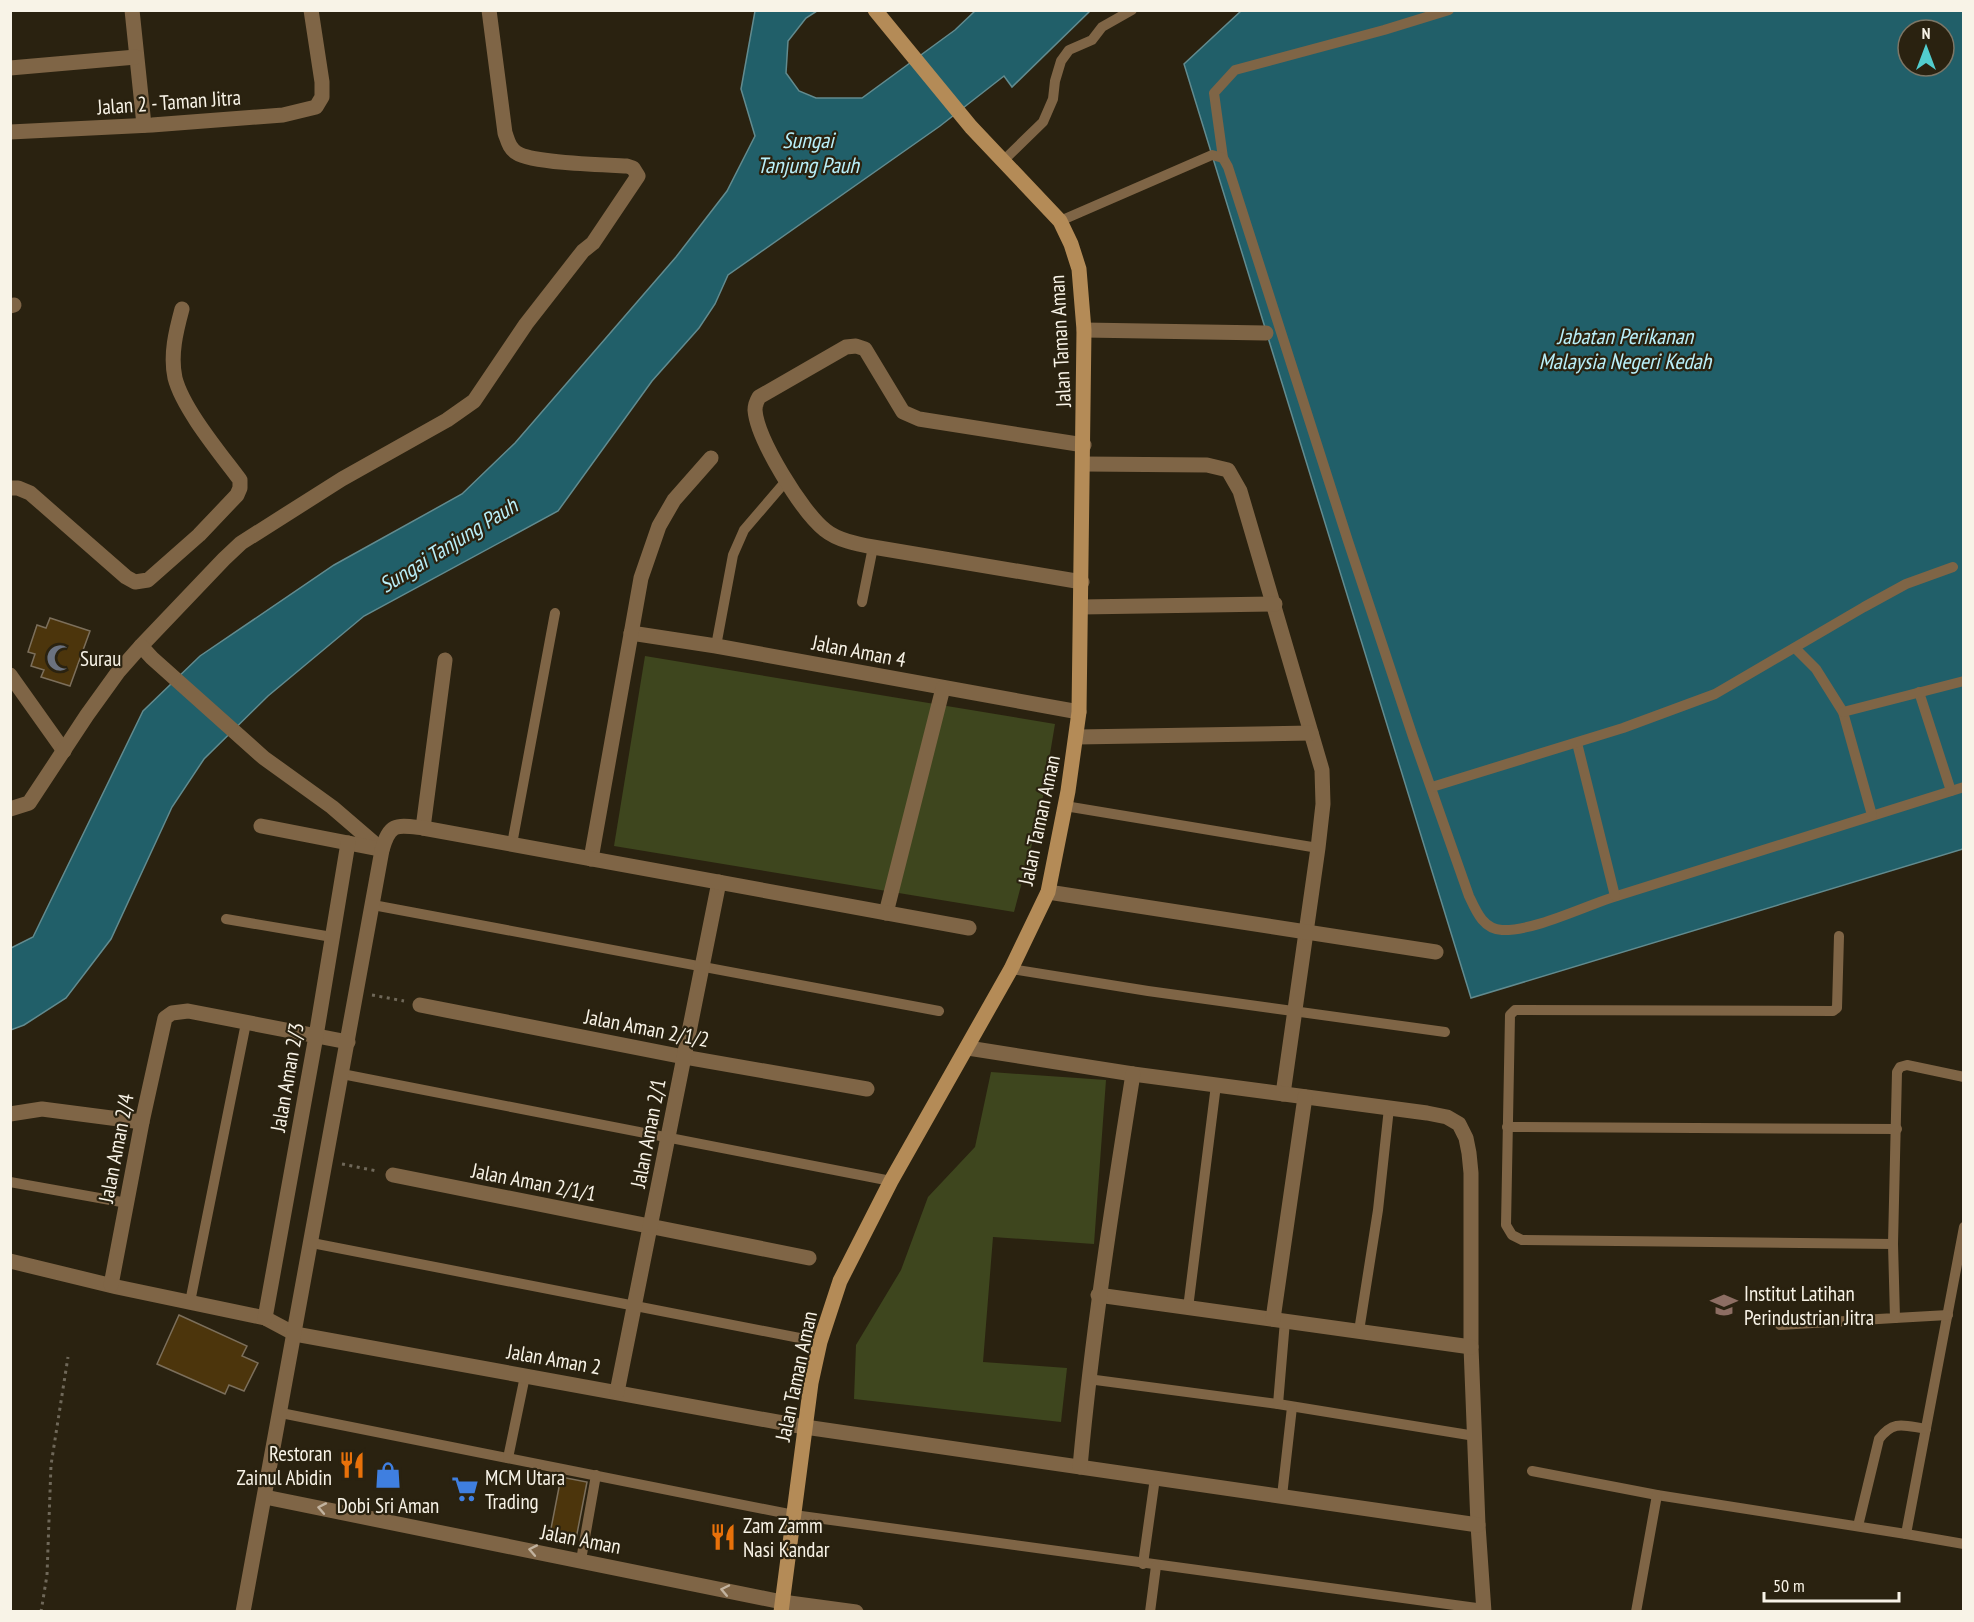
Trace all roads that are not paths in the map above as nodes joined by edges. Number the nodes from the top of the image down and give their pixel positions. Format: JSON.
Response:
{"nodes":[{"id":1,"x":132,"y":10,"type":"edge"},
{"id":2,"x":311,"y":10,"type":"edge"},
{"id":3,"x":489,"y":10,"type":"edge"},
{"id":4,"x":875,"y":10,"type":"edge"},
{"id":5,"x":1132,"y":10,"type":"edge"},
{"id":6,"x":1449,"y":10,"type":"edge"},
{"id":7,"x":136,"y":57,"type":"junction"},
{"id":8,"x":10,"y":68,"type":"edge"},
{"id":9,"x":144,"y":125,"type":"junction"},
{"id":10,"x":10,"y":132,"type":"edge"},
{"id":11,"x":1223,"y":158,"type":"junction"},
{"id":12,"x":1004,"y":160,"type":"junction"},
{"id":13,"x":1059,"y":221,"type":"junction"},
{"id":14,"x":182,"y":309,"type":"dead end"},
{"id":15,"x":1084,"y":330,"type":"junction"},
{"id":16,"x":1266,"y":333,"type":"dead end"},
{"id":17,"x":1084,"y":445,"type":"junction"},
{"id":18,"x":711,"y":458,"type":"dead end"},
{"id":19,"x":1084,"y":464,"type":"junction"},
{"id":20,"x":786,"y":481,"type":"junction"},
{"id":21,"x":10,"y":488,"type":"edge"},
{"id":22,"x":873,"y":548,"type":"junction"},
{"id":23,"x":1953,"y":567,"type":"dead end"},
{"id":24,"x":1082,"y":582,"type":"junction"},
{"id":25,"x":862,"y":602,"type":"dead end"},
{"id":26,"x":1275,"y":604,"type":"junction"},
{"id":27,"x":1081,"y":607,"type":"junction"},
{"id":28,"x":555,"y":612,"type":"dead end"},
{"id":29,"x":631,"y":633,"type":"junction"},
{"id":30,"x":141,"y":646,"type":"junction"},
{"id":31,"x":716,"y":646,"type":"junction"},
{"id":32,"x":1795,"y":648,"type":"junction"},
{"id":33,"x":445,"y":660,"type":"dead end"},
{"id":34,"x":10,"y":675,"type":"edge"},
{"id":35,"x":1964,"y":681,"type":"edge"},
{"id":36,"x":943,"y":688,"type":"junction"},
{"id":37,"x":1919,"y":692,"type":"junction"},
{"id":38,"x":1079,"y":712,"type":"junction"},
{"id":39,"x":1843,"y":712,"type":"junction"},
{"id":40,"x":1311,"y":733,"type":"junction"},
{"id":41,"x":1077,"y":738,"type":"junction"},
{"id":42,"x":1576,"y":743,"type":"junction"},
{"id":43,"x":64,"y":751,"type":"junction"},
{"id":44,"x":1432,"y":787,"type":"junction"},
{"id":45,"x":1964,"y":787,"type":"edge"},
{"id":46,"x":1951,"y":790,"type":"junction"},
{"id":47,"x":1065,"y":806,"type":"junction"},
{"id":48,"x":10,"y":809,"type":"edge"},
{"id":49,"x":1872,"y":815,"type":"junction"},
{"id":50,"x":261,"y":826,"type":"dead end"},
{"id":51,"x":423,"y":828,"type":"junction"},
{"id":52,"x":348,"y":843,"type":"junction"},
{"id":53,"x":512,"y":844,"type":"junction"},
{"id":54,"x":1318,"y":848,"type":"junction"},
{"id":55,"x":382,"y":850,"type":"junction"},
{"id":56,"x":591,"y":859,"type":"junction"},
{"id":57,"x":719,"y":882,"type":"junction"},
{"id":58,"x":1048,"y":892,"type":"junction"},
{"id":59,"x":1615,"y":896,"type":"junction"},
{"id":60,"x":373,"y":905,"type":"junction"},
{"id":61,"x":886,"y":913,"type":"junction"},
{"id":62,"x":226,"y":919,"type":"dead end"},
{"id":63,"x":969,"y":928,"type":"dead end"},
{"id":64,"x":1306,"y":932,"type":"junction"},
{"id":65,"x":1839,"y":936,"type":"dead end"},
{"id":66,"x":332,"y":937,"type":"junction"},
{"id":67,"x":1436,"y":952,"type":"dead end"},
{"id":68,"x":703,"y":966,"type":"junction"},
{"id":69,"x":1011,"y":969,"type":"junction"},
{"id":70,"x":420,"y":1005,"type":"road end"},
{"id":71,"x":939,"y":1011,"type":"dead end"},
{"id":72,"x":1295,"y":1012,"type":"junction"},
{"id":73,"x":246,"y":1023,"type":"junction"},
{"id":74,"x":1445,"y":1032,"type":"dead end"},
{"id":75,"x":316,"y":1036,"type":"junction"},
{"id":76,"x":348,"y":1042,"type":"junction"},
{"id":77,"x":968,"y":1048,"type":"junction"},
{"id":78,"x":684,"y":1057,"type":"junction"},
{"id":79,"x":342,"y":1074,"type":"junction"},
{"id":80,"x":1133,"y":1074,"type":"junction"},
{"id":81,"x":1964,"y":1077,"type":"edge"},
{"id":82,"x":1216,"y":1085,"type":"junction"},
{"id":83,"x":867,"y":1089,"type":"dead end"},
{"id":84,"x":1283,"y":1094,"type":"junction"},
{"id":85,"x":1305,"y":1097,"type":"junction"},
{"id":86,"x":1389,"y":1108,"type":"junction"},
{"id":87,"x":10,"y":1114,"type":"edge"},
{"id":88,"x":142,"y":1122,"type":"junction"},
{"id":89,"x":1507,"y":1126,"type":"junction"},
{"id":90,"x":1897,"y":1129,"type":"junction"},
{"id":91,"x":668,"y":1138,"type":"junction"},
{"id":92,"x":393,"y":1175,"type":"road end"},
{"id":93,"x":891,"y":1181,"type":"junction"},
{"id":94,"x":10,"y":1182,"type":"edge"},
{"id":95,"x":127,"y":1203,"type":"junction"},
{"id":96,"x":650,"y":1226,"type":"junction"},
{"id":97,"x":1964,"y":1227,"type":"edge"},
{"id":98,"x":312,"y":1242,"type":"junction"},
{"id":99,"x":1893,"y":1244,"type":"junction"},
{"id":100,"x":809,"y":1258,"type":"dead end"},
{"id":101,"x":10,"y":1262,"type":"edge"},
{"id":102,"x":111,"y":1285,"type":"junction"},
{"id":103,"x":1098,"y":1295,"type":"junction"},
{"id":104,"x":190,"y":1302,"type":"junction"},
{"id":105,"x":634,"y":1305,"type":"junction"},
{"id":106,"x":1188,"y":1308,"type":"junction"},
{"id":107,"x":1948,"y":1315,"type":"junction"},
{"id":108,"x":265,"y":1318,"type":"junction"},
{"id":109,"x":1895,"y":1318,"type":"junction"},
{"id":110,"x":1279,"y":1320,"type":"junction"},
{"id":111,"x":1780,"y":1325,"type":"dead end"},
{"id":112,"x":1359,"y":1331,"type":"junction"},
{"id":113,"x":295,"y":1334,"type":"junction"},
{"id":114,"x":820,"y":1342,"type":"junction"},
{"id":115,"x":1471,"y":1347,"type":"junction"},
{"id":116,"x":525,"y":1376,"type":"junction"},
{"id":117,"x":1088,"y":1379,"type":"junction"},
{"id":118,"x":617,"y":1392,"type":"junction"},
{"id":119,"x":1278,"y":1404,"type":"junction"},
{"id":120,"x":1292,"y":1407,"type":"junction"},
{"id":121,"x":281,"y":1413,"type":"junction"},
{"id":122,"x":805,"y":1426,"type":"junction"},
{"id":123,"x":1926,"y":1429,"type":"junction"},
{"id":124,"x":1475,"y":1436,"type":"junction"},
{"id":125,"x":508,"y":1458,"type":"junction"},
{"id":126,"x":1080,"y":1467,"type":"junction"},
{"id":127,"x":1532,"y":1471,"type":"dead end"},
{"id":128,"x":596,"y":1475,"type":"junction"},
{"id":129,"x":1155,"y":1478,"type":"junction"},
{"id":130,"x":1282,"y":1496,"type":"junction"},
{"id":131,"x":1657,"y":1496,"type":"junction"},
{"id":132,"x":265,"y":1497,"type":"junction"},
{"id":133,"x":794,"y":1515,"type":"junction"},
{"id":134,"x":1478,"y":1525,"type":"junction"},
{"id":135,"x":1858,"y":1526,"type":"junction"},
{"id":136,"x":1906,"y":1534,"type":"junction"},
{"id":137,"x":1964,"y":1544,"type":"edge"},
{"id":138,"x":581,"y":1560,"type":"junction"},
{"id":139,"x":1143,"y":1563,"type":"junction"},
{"id":140,"x":1156,"y":1566,"type":"junction"},
{"id":141,"x":781,"y":1606,"type":"edge"},
{"id":142,"x":1484,"y":1610,"type":"edge"},
{"id":143,"x":243,"y":1611,"type":"edge"},
{"id":144,"x":856,"y":1611,"type":"edge"},
{"id":145,"x":1150,"y":1611,"type":"edge"},
{"id":146,"x":1636,"y":1611,"type":"edge"}],
"edges":[{"from":1,"to":7,"type":"street"},
{"from":2,"to":9,"type":"street","name":"Jalan 2 - Taman Jitra"},
{"from":3,"to":30,"type":"street"},
{"from":4,"to":12,"type":"street","name":"Jalan Taman Aman"},
{"from":5,"to":12,"type":"lane"},
{"from":6,"to":11,"type":"lane"},
{"from":7,"to":8,"type":"street"},
{"from":7,"to":9,"type":"street"},
{"from":9,"to":10,"type":"street","name":"Jalan 2 - Taman Jitra"},
{"from":11,"to":13,"type":"lane"},
{"from":11,"to":44,"type":"lane"},
{"from":12,"to":13,"type":"street","name":"Jalan Taman Aman"},
{"from":13,"to":15,"type":"street","name":"Jalan Taman Aman"},
{"from":14,"to":21,"type":"street"},
{"from":15,"to":16,"type":"street"},
{"from":15,"to":17,"type":"street","name":"Jalan Taman Aman"},
{"from":17,"to":19,"type":"street","name":"Jalan Taman Aman"},
{"from":17,"to":20,"type":"street"},
{"from":18,"to":29,"type":"street"},
{"from":19,"to":24,"type":"street","name":"Jalan Taman Aman"},
{"from":19,"to":26,"type":"street"},
{"from":20,"to":22,"type":"street"},
{"from":20,"to":31,"type":"lane"},
{"from":22,"to":24,"type":"street"},
{"from":22,"to":25,"type":"lane"},
{"from":23,"to":32,"type":"lane"},
{"from":24,"to":27,"type":"street","name":"Jalan Taman Aman"},
{"from":26,"to":27,"type":"street"},
{"from":26,"to":40,"type":"street"},
{"from":27,"to":38,"type":"street","name":"Jalan Taman Aman"},
{"from":28,"to":53,"type":"lane"},
{"from":29,"to":31,"type":"street","name":"Jalan Aman 4"},
{"from":29,"to":56,"type":"street"},
{"from":30,"to":43,"type":"street"},
{"from":30,"to":55,"type":"street"},
{"from":31,"to":36,"type":"street","name":"Jalan Aman 4"},
{"from":32,"to":39,"type":"lane"},
{"from":32,"to":42,"type":"lane"},
{"from":33,"to":51,"type":"street"},
{"from":34,"to":43,"type":"street"},
{"from":35,"to":37,"type":"lane"},
{"from":36,"to":38,"type":"street","name":"Jalan Aman 4"},
{"from":36,"to":61,"type":"street"},
{"from":37,"to":39,"type":"lane"},
{"from":37,"to":46,"type":"lane"},
{"from":38,"to":41,"type":"street","name":"Jalan Taman Aman"},
{"from":39,"to":49,"type":"lane"},
{"from":40,"to":41,"type":"street"},
{"from":40,"to":54,"type":"street"},
{"from":41,"to":47,"type":"street","name":"Jalan Taman Aman"},
{"from":42,"to":44,"type":"lane"},
{"from":42,"to":59,"type":"lane"},
{"from":43,"to":48,"type":"street"},
{"from":44,"to":59,"type":"lane"},
{"from":45,"to":46,"type":"lane"},
{"from":46,"to":49,"type":"lane"},
{"from":47,"to":54,"type":"lane"},
{"from":47,"to":58,"type":"street","name":"Jalan Taman Aman"},
{"from":49,"to":59,"type":"lane"},
{"from":50,"to":52,"type":"street"},
{"from":51,"to":53,"type":"street"},
{"from":51,"to":55,"type":"street"},
{"from":52,"to":55,"type":"street"},
{"from":52,"to":66,"type":"street","name":"Jalan Aman 2/3"},
{"from":53,"to":56,"type":"street"},
{"from":54,"to":64,"type":"street"},
{"from":55,"to":60,"type":"street"},
{"from":56,"to":57,"type":"street"},
{"from":57,"to":61,"type":"street"},
{"from":57,"to":68,"type":"street","name":"Jalan Aman 2/1"},
{"from":58,"to":64,"type":"street"},
{"from":58,"to":69,"type":"street","name":"Jalan Taman Aman"},
{"from":60,"to":68,"type":"lane"},
{"from":60,"to":76,"type":"street"},
{"from":61,"to":63,"type":"street"},
{"from":62,"to":66,"type":"lane"},
{"from":64,"to":67,"type":"street"},
{"from":64,"to":72,"type":"street"},
{"from":65,"to":89,"type":"lane"},
{"from":66,"to":75,"type":"street","name":"Jalan Aman 2/3"},
{"from":68,"to":71,"type":"lane"},
{"from":68,"to":78,"type":"street","name":"Jalan Aman 2/1"},
{"from":69,"to":72,"type":"lane"},
{"from":69,"to":77,"type":"street","name":"Jalan Taman Aman"},
{"from":70,"to":78,"type":"street","name":"Jalan Aman 2/1/2"},
{"from":72,"to":74,"type":"lane"},
{"from":72,"to":84,"type":"street"},
{"from":73,"to":75,"type":"street"},
{"from":73,"to":88,"type":"street","name":"Jalan Aman 2/4"},
{"from":73,"to":104,"type":"lane"},
{"from":75,"to":76,"type":"street"},
{"from":75,"to":108,"type":"street","name":"Jalan Aman 2/3"},
{"from":76,"to":79,"type":"street"},
{"from":77,"to":80,"type":"street"},
{"from":77,"to":93,"type":"street","name":"Jalan Taman Aman"},
{"from":78,"to":83,"type":"street","name":"Jalan Aman 2/1/2"},
{"from":78,"to":91,"type":"street","name":"Jalan Aman 2/1"},
{"from":79,"to":91,"type":"lane"},
{"from":79,"to":98,"type":"street"},
{"from":80,"to":82,"type":"street"},
{"from":80,"to":103,"type":"street"},
{"from":81,"to":90,"type":"lane"},
{"from":82,"to":84,"type":"street"},
{"from":82,"to":106,"type":"lane"},
{"from":84,"to":85,"type":"street"},
{"from":85,"to":86,"type":"street"},
{"from":85,"to":110,"type":"street"},
{"from":86,"to":112,"type":"lane"},
{"from":86,"to":115,"type":"street"},
{"from":87,"to":88,"type":"street"},
{"from":88,"to":95,"type":"street","name":"Jalan Aman 2/4"},
{"from":89,"to":90,"type":"lane"},
{"from":89,"to":99,"type":"lane"},
{"from":90,"to":99,"type":"lane"},
{"from":91,"to":93,"type":"lane"},
{"from":91,"to":96,"type":"street","name":"Jalan Aman 2/1"},
{"from":92,"to":96,"type":"street","name":"Jalan Aman 2/1/1"},
{"from":93,"to":114,"type":"street","name":"Jalan Taman Aman"},
{"from":94,"to":95,"type":"lane"},
{"from":95,"to":102,"type":"street","name":"Jalan Aman 2/4"},
{"from":96,"to":100,"type":"street","name":"Jalan Aman 2/1/1"},
{"from":96,"to":105,"type":"street","name":"Jalan Aman 2/1"},
{"from":97,"to":107,"type":"lane"},
{"from":98,"to":105,"type":"lane"},
{"from":98,"to":113,"type":"street"},
{"from":99,"to":109,"type":"lane"},
{"from":101,"to":102,"type":"street","name":"Jalan Aman 2"},
{"from":102,"to":104,"type":"street","name":"Jalan Aman 2"},
{"from":103,"to":106,"type":"street"},
{"from":103,"to":117,"type":"street"},
{"from":104,"to":108,"type":"street","name":"Jalan Aman 2"},
{"from":105,"to":114,"type":"lane"},
{"from":105,"to":118,"type":"street","name":"Jalan Aman 2/1"},
{"from":106,"to":110,"type":"street"},
{"from":107,"to":109,"type":"lane"},
{"from":107,"to":123,"type":"lane"},
{"from":108,"to":113,"type":"street","name":"Jalan Aman 2"},
{"from":109,"to":111,"type":"lane"},
{"from":110,"to":112,"type":"street"},
{"from":110,"to":119,"type":"lane"},
{"from":112,"to":115,"type":"street"},
{"from":113,"to":116,"type":"street","name":"Jalan Aman 2"},
{"from":113,"to":121,"type":"street"},
{"from":114,"to":122,"type":"street","name":"Jalan Taman Aman"},
{"from":115,"to":124,"type":"street"},
{"from":116,"to":118,"type":"street","name":"Jalan Aman 2"},
{"from":116,"to":125,"type":"lane"},
{"from":117,"to":119,"type":"lane"},
{"from":117,"to":126,"type":"street"},
{"from":118,"to":122,"type":"street","name":"Jalan Aman 2"},
{"from":119,"to":120,"type":"lane"},
{"from":120,"to":124,"type":"lane"},
{"from":120,"to":130,"type":"lane"},
{"from":121,"to":125,"type":"lane"},
{"from":121,"to":132,"type":"street"},
{"from":122,"to":126,"type":"street","name":"Jalan Aman 2"},
{"from":122,"to":133,"type":"street","name":"Jalan Taman Aman"},
{"from":123,"to":135,"type":"lane"},
{"from":123,"to":136,"type":"lane"},
{"from":124,"to":134,"type":"street"},
{"from":125,"to":128,"type":"lane"},
{"from":126,"to":129,"type":"street","name":"Jalan Aman 2"},
{"from":127,"to":131,"type":"lane"},
{"from":128,"to":133,"type":"lane"},
{"from":128,"to":138,"type":"lane"},
{"from":129,"to":130,"type":"street","name":"Jalan Aman 2"},
{"from":129,"to":139,"type":"lane"},
{"from":130,"to":134,"type":"street","name":"Jalan Aman 2"},
{"from":131,"to":135,"type":"lane"},
{"from":131,"to":146,"type":"lane"},
{"from":138,"to":132,"type":"street","name":"Jalan Aman","one_way":true},
{"from":132,"to":143,"type":"street"},
{"from":133,"to":139,"type":"lane"},
{"from":133,"to":141,"type":"street","name":"Jalan Taman Aman"},
{"from":134,"to":142,"type":"street"},
{"from":135,"to":136,"type":"lane"},
{"from":136,"to":137,"type":"lane"},
{"from":141,"to":138,"type":"street","name":"Jalan Aman","one_way":true},
{"from":139,"to":140,"type":"lane"},
{"from":140,"to":142,"type":"lane"},
{"from":140,"to":145,"type":"lane"},
{"from":141,"to":144,"type":"street","name":"Jalan Aman"}]}
